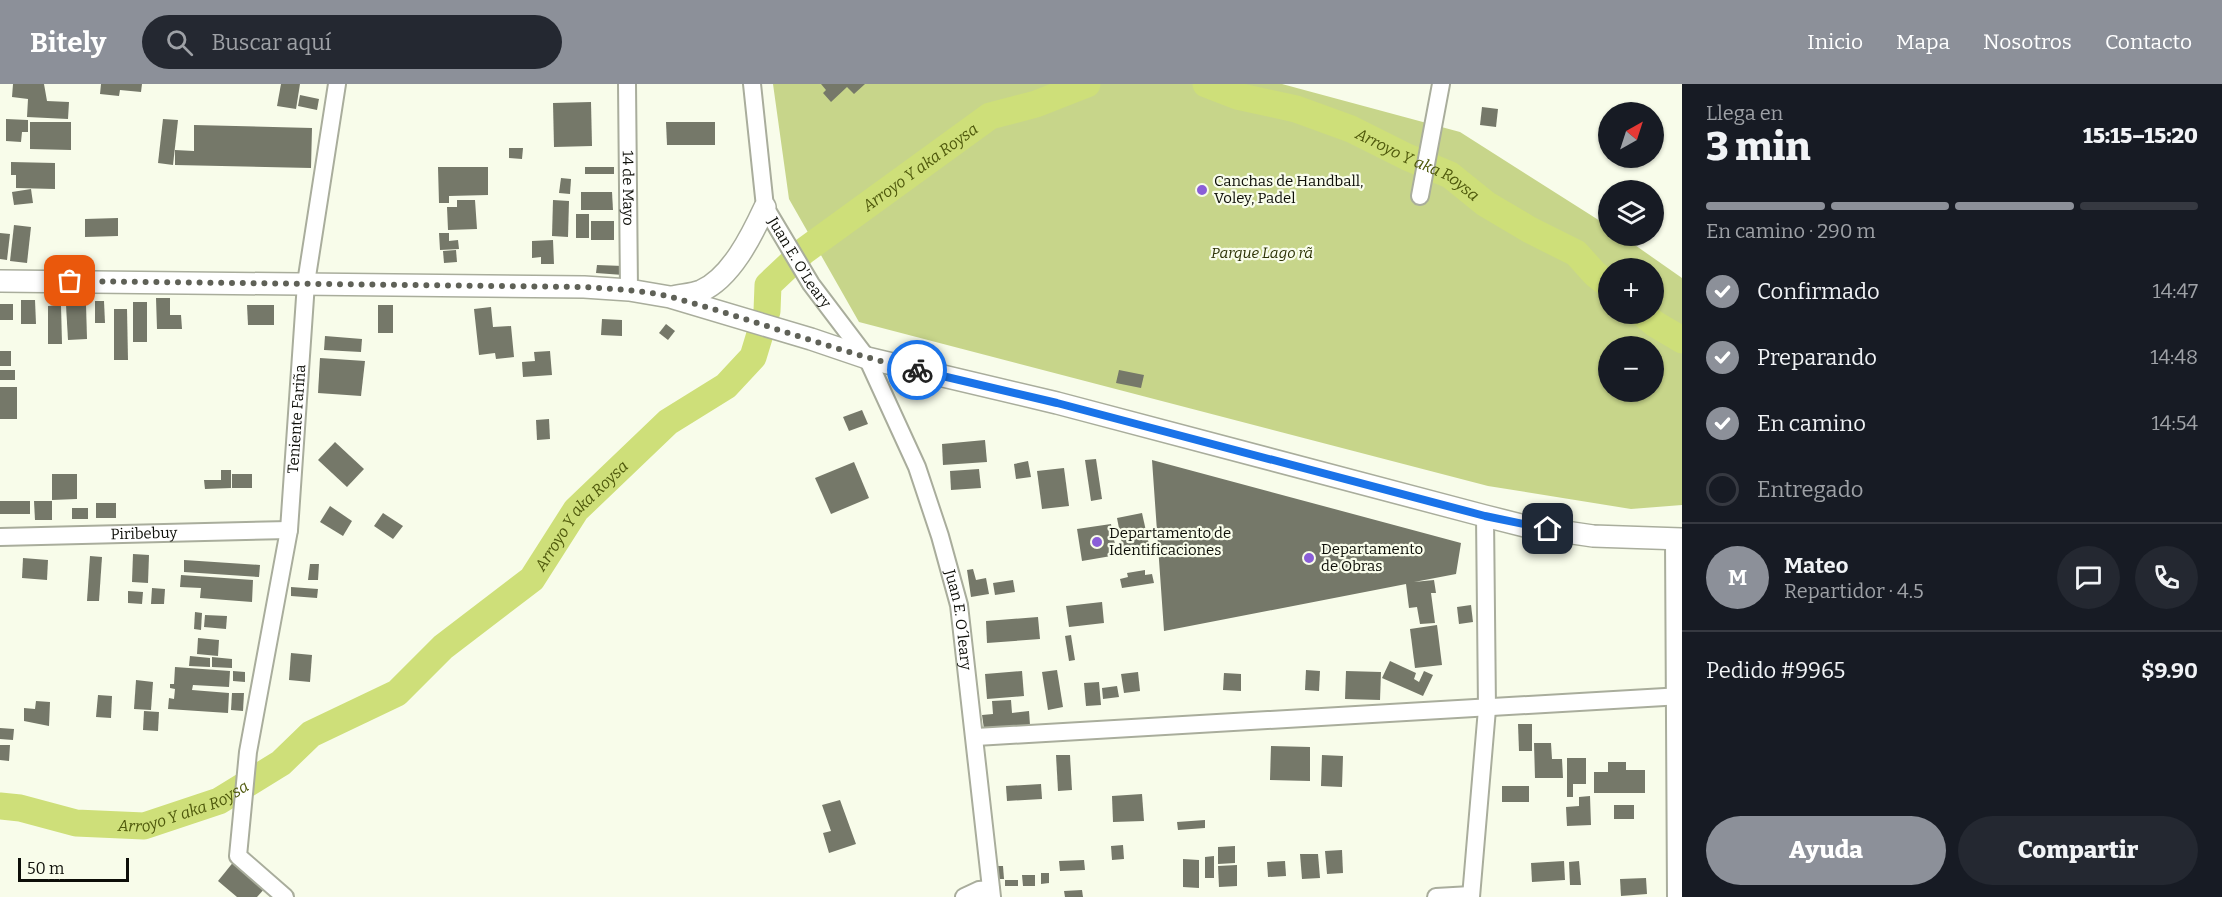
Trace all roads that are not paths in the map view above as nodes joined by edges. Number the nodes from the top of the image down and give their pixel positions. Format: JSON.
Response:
{"nodes":[{"id":1,"x":337,"y":84,"type":"edge"},
{"id":2,"x":627,"y":84,"type":"edge"},
{"id":3,"x":752,"y":84,"type":"edge"},
{"id":4,"x":1441,"y":84,"type":"edge"},
{"id":5,"x":1420,"y":196,"type":"dead end"},
{"id":6,"x":765,"y":207,"type":"junction"},
{"id":7,"x":0,"y":281,"type":"edge"},
{"id":8,"x":306,"y":283,"type":"junction"},
{"id":9,"x":629,"y":290,"type":"junction"},
{"id":10,"x":670,"y":297,"type":"junction"},
{"id":11,"x":867,"y":358,"type":"junction"},
{"id":12,"x":1485,"y":516,"type":"junction"},
{"id":13,"x":289,"y":530,"type":"junction"},
{"id":14,"x":0,"y":537,"type":"edge"},
{"id":15,"x":1678,"y":540,"type":"edge"},
{"id":16,"x":1679,"y":697,"type":"edge"},
{"id":17,"x":1487,"y":709,"type":"junction"},
{"id":18,"x":976,"y":737,"type":"junction"},
{"id":19,"x":992,"y":893,"type":"edge"},
{"id":20,"x":275,"y":894,"type":"edge"},
{"id":21,"x":1471,"y":896,"type":"edge"},
{"id":22,"x":964,"y":897,"type":"edge"},
{"id":23,"x":1436,"y":897,"type":"edge"},
{"id":24,"x":1676,"y":897,"type":"edge"}],
"edges":[{"from":1,"to":8,"type":"street","name":"Teniente Fariña"},
{"from":2,"to":9,"type":"street","name":"14 de Mayo"},
{"from":3,"to":6,"type":"street","name":"Juan E. O'Leary"},
{"from":4,"to":5,"type":"street"},
{"from":6,"to":10,"type":"main road"},
{"from":6,"to":11,"type":"street","name":"Juan E. O'Leary"},
{"from":7,"to":8,"type":"main road"},
{"from":8,"to":9,"type":"main road"},
{"from":8,"to":13,"type":"street","name":"Teniente Fariña"},
{"from":9,"to":10,"type":"main road"},
{"from":10,"to":11,"type":"main road"},
{"from":11,"to":12,"type":"main road"},
{"from":11,"to":18,"type":"street","name":"Juan E. O´leary"},
{"from":12,"to":15,"type":"main road"},
{"from":12,"to":17,"type":"street"},
{"from":13,"to":14,"type":"street","name":"Piribebuy"},
{"from":13,"to":20,"type":"street","name":"Teniente Fariña"},
{"from":15,"to":16,"type":"street"},
{"from":16,"to":17,"type":"street"},
{"from":16,"to":24,"type":"street"},
{"from":17,"to":18,"type":"street"},
{"from":17,"to":21,"type":"street"},
{"from":18,"to":19,"type":"street","name":"Juan E. O´leary"},
{"from":19,"to":22,"type":"street"},
{"from":21,"to":23,"type":"street"}]}
